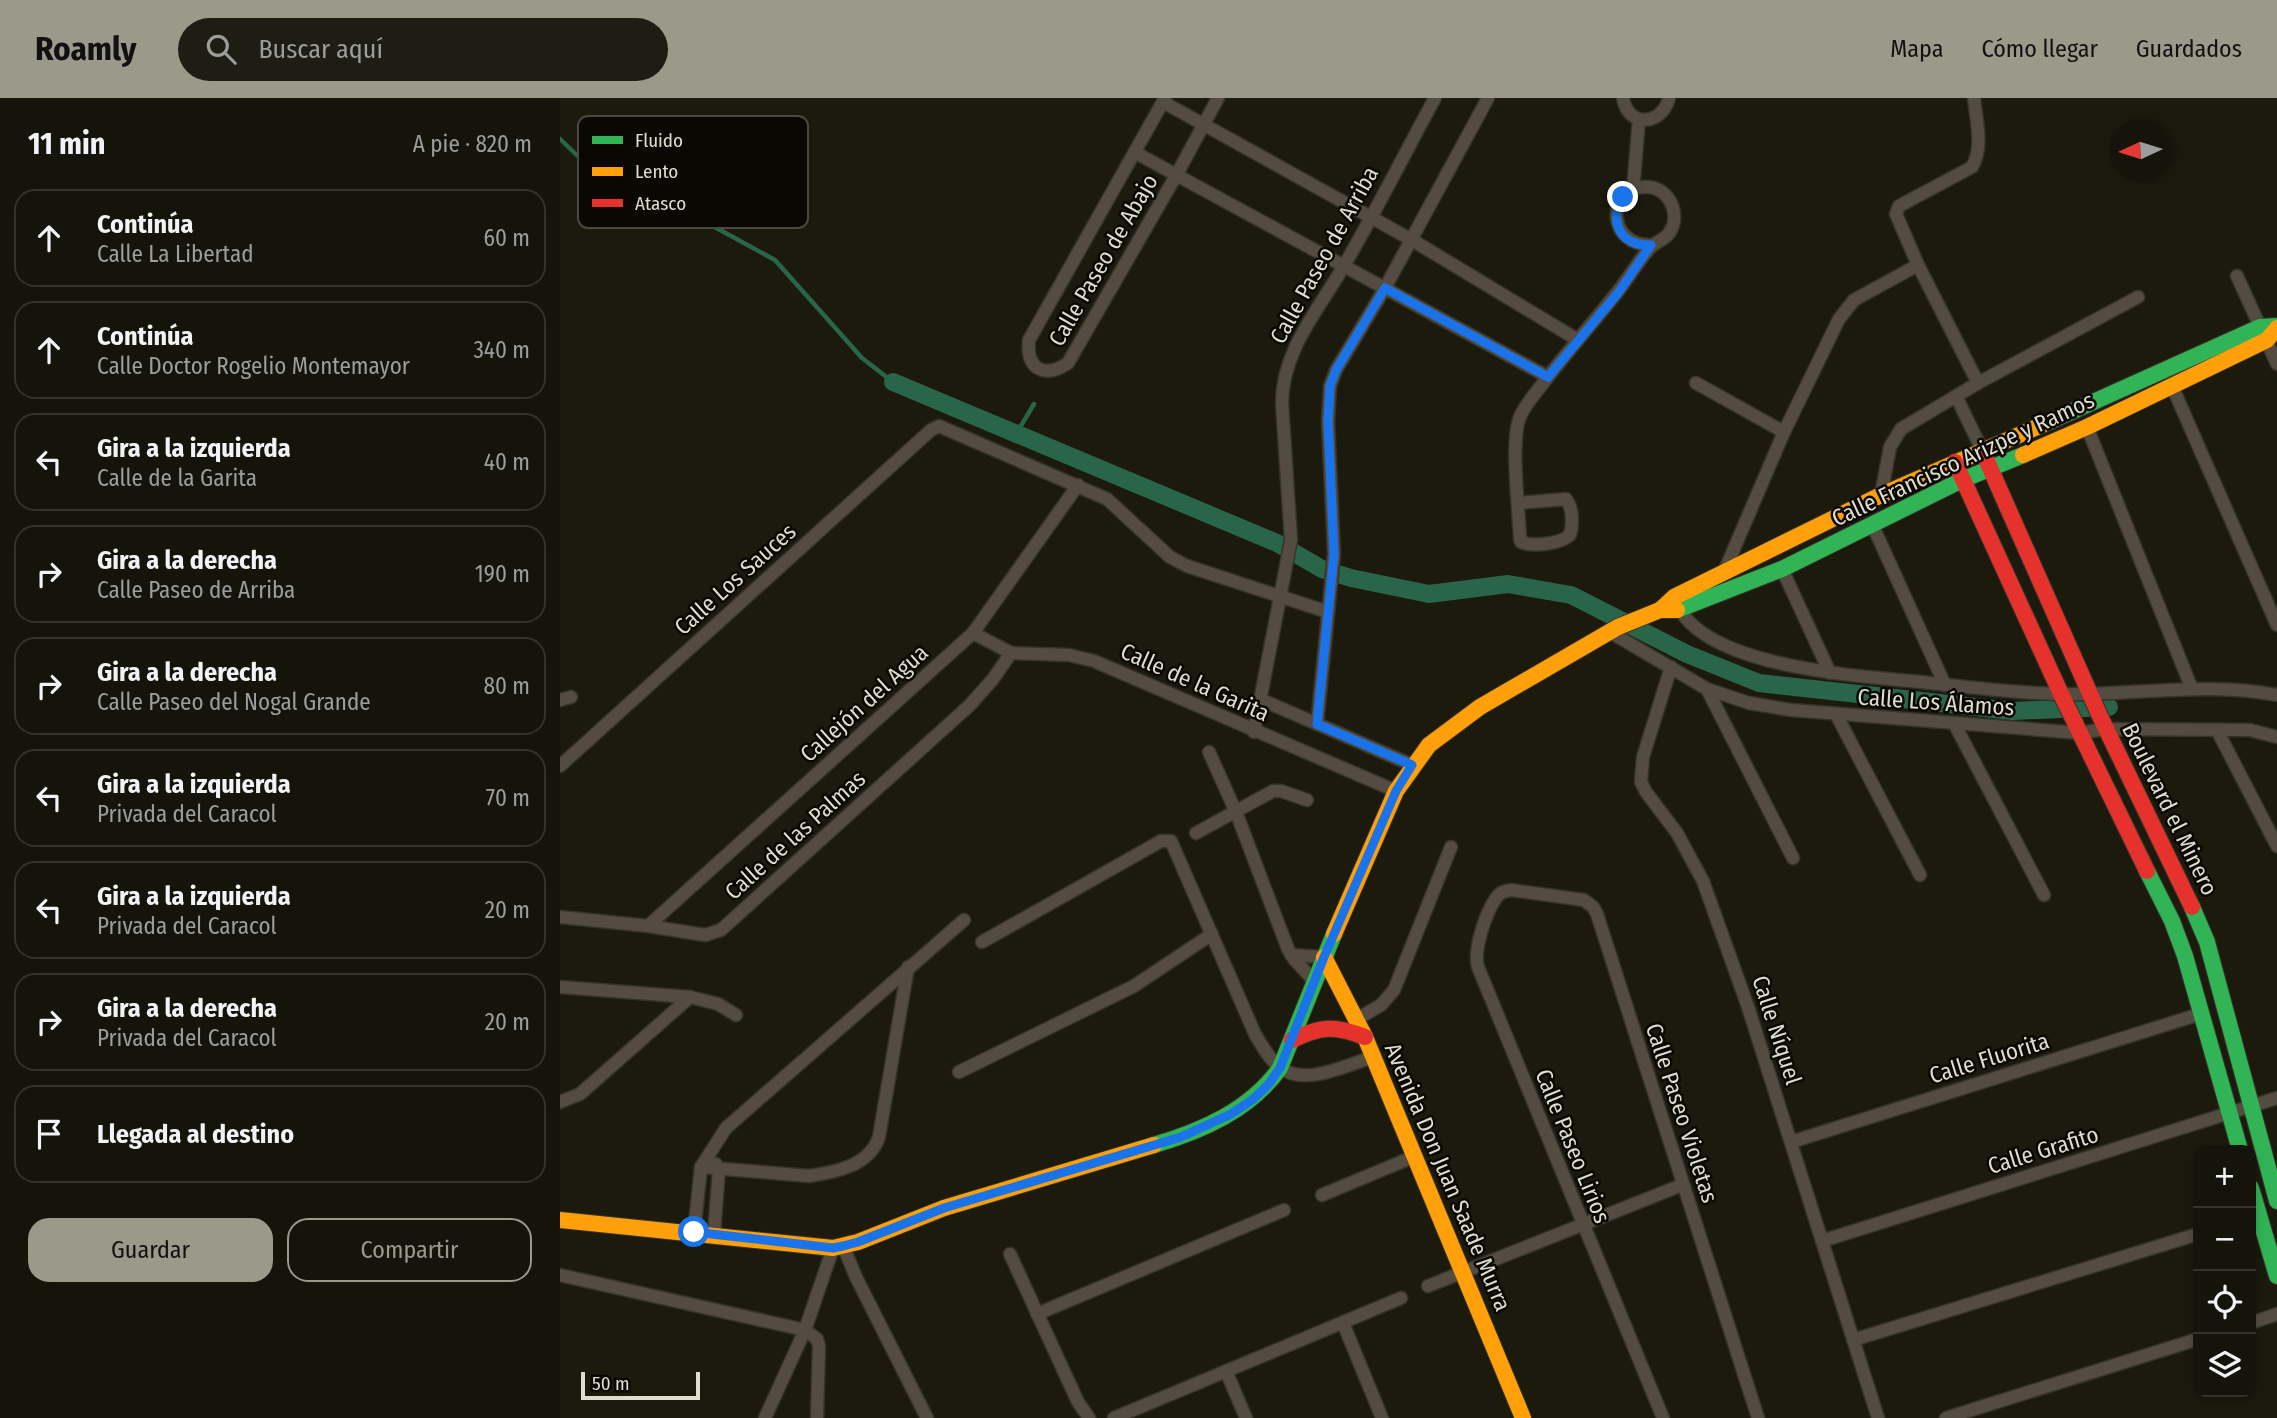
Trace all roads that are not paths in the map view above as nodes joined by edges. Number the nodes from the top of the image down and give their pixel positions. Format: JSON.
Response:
{"nodes":[{"id":1,"x":1218,"y":98,"type":"edge"},
{"id":2,"x":1435,"y":98,"type":"edge"},
{"id":3,"x":1488,"y":98,"type":"edge"},
{"id":4,"x":1623,"y":98,"type":"edge"},
{"id":5,"x":1669,"y":98,"type":"edge"},
{"id":6,"x":1973,"y":98,"type":"edge"},
{"id":7,"x":1164,"y":100,"type":"edge"},
{"id":8,"x":1639,"y":119,"type":"junction"},
{"id":9,"x":1202,"y":124,"type":"junction"},
{"id":10,"x":1136,"y":153,"type":"junction"},
{"id":11,"x":1177,"y":174,"type":"junction"},
{"id":12,"x":1633,"y":190,"type":"junction"},
{"id":13,"x":1371,"y":218,"type":"junction"},
{"id":14,"x":1412,"y":240,"type":"junction"},
{"id":15,"x":1651,"y":245,"type":"junction"},
{"id":16,"x":1345,"y":265,"type":"junction"},
{"id":17,"x":1918,"y":265,"type":"junction"},
{"id":18,"x":2237,"y":276,"type":"dead end"},
{"id":19,"x":1385,"y":288,"type":"junction"},
{"id":20,"x":2138,"y":297,"type":"dead end"},
{"id":21,"x":2270,"y":330,"type":"edge"},
{"id":22,"x":1578,"y":340,"type":"junction"},
{"id":23,"x":2277,"y":363,"type":"edge"},
{"id":24,"x":1548,"y":377,"type":"junction"},
{"id":25,"x":1696,"y":383,"type":"dead end"},
{"id":26,"x":1978,"y":383,"type":"junction"},
{"id":27,"x":2172,"y":386,"type":"junction"},
{"id":28,"x":1956,"y":396,"type":"junction"},
{"id":29,"x":2087,"y":427,"type":"junction"},
{"id":30,"x":1784,"y":432,"type":"junction"},
{"id":31,"x":1983,"y":452,"type":"junction"},
{"id":32,"x":1955,"y":462,"type":"junction"},
{"id":33,"x":1992,"y":469,"type":"junction"},
{"id":34,"x":1962,"y":480,"type":"junction"},
{"id":35,"x":1078,"y":485,"type":"junction"},
{"id":36,"x":1881,"y":495,"type":"junction"},
{"id":37,"x":1518,"y":503,"type":"junction"},
{"id":38,"x":1872,"y":524,"type":"junction"},
{"id":39,"x":1782,"y":569,"type":"junction"},
{"id":40,"x":1724,"y":572,"type":"junction"},
{"id":41,"x":1281,"y":596,"type":"junction"},
{"id":42,"x":1677,"y":603,"type":"junction"},
{"id":43,"x":1328,"y":612,"type":"junction"},
{"id":44,"x":2277,"y":625,"type":"edge"},
{"id":45,"x":1614,"y":630,"type":"junction"},
{"id":46,"x":973,"y":633,"type":"junction"},
{"id":47,"x":1011,"y":653,"type":"junction"},
{"id":48,"x":1671,"y":667,"type":"junction"},
{"id":49,"x":1830,"y":673,"type":"junction"},
{"id":50,"x":1945,"y":685,"type":"junction"},
{"id":51,"x":1707,"y":689,"type":"junction"},
{"id":52,"x":2192,"y":689,"type":"junction"},
{"id":53,"x":2277,"y":695,"type":"edge"},
{"id":54,"x":1262,"y":700,"type":"junction"},
{"id":55,"x":2093,"y":702,"type":"junction"},
{"id":56,"x":2066,"y":705,"type":"junction"},
{"id":57,"x":1836,"y":716,"type":"junction"},
{"id":58,"x":1317,"y":724,"type":"junction"},
{"id":59,"x":1955,"y":725,"type":"junction"},
{"id":60,"x":2105,"y":729,"type":"junction"},
{"id":61,"x":2217,"y":730,"type":"junction"},
{"id":62,"x":1254,"y":732,"type":"junction"},
{"id":63,"x":2080,"y":733,"type":"junction"},
{"id":64,"x":2277,"y":737,"type":"edge"},
{"id":65,"x":1209,"y":752,"type":"dead end"},
{"id":66,"x":1412,"y":765,"type":"junction"},
{"id":67,"x":560,"y":766,"type":"edge"},
{"id":68,"x":1396,"y":791,"type":"junction"},
{"id":69,"x":1307,"y":800,"type":"dead end"},
{"id":70,"x":1236,"y":812,"type":"junction"},
{"id":71,"x":1196,"y":833,"type":"dead end"},
{"id":72,"x":2277,"y":846,"type":"edge"},
{"id":73,"x":1451,"y":847,"type":"dead end"},
{"id":74,"x":1793,"y":858,"type":"dead end"},
{"id":75,"x":1920,"y":875,"type":"dead end"},
{"id":76,"x":1505,"y":891,"type":"joint"},
{"id":77,"x":2044,"y":895,"type":"dead end"},
{"id":78,"x":560,"y":917,"type":"edge"},
{"id":79,"x":964,"y":920,"type":"dead end"},
{"id":80,"x":648,"y":926,"type":"junction"},
{"id":81,"x":1212,"y":934,"type":"junction"},
{"id":82,"x":982,"y":942,"type":"dead end"},
{"id":83,"x":1292,"y":956,"type":"junction"},
{"id":84,"x":1324,"y":957,"type":"junction"},
{"id":85,"x":908,"y":967,"type":"junction"},
{"id":86,"x":1314,"y":981,"type":"junction"},
{"id":87,"x":560,"y":987,"type":"edge"},
{"id":88,"x":690,"y":998,"type":"junction"},
{"id":89,"x":2200,"y":1014,"type":"junction"},
{"id":90,"x":736,"y":1015,"type":"dead end"},
{"id":91,"x":1357,"y":1019,"type":"junction"},
{"id":92,"x":1365,"y":1037,"type":"junction"},
{"id":93,"x":1292,"y":1040,"type":"junction"},
{"id":94,"x":1373,"y":1057,"type":"junction"},
{"id":95,"x":1280,"y":1068,"type":"junction"},
{"id":96,"x":959,"y":1072,"type":"dead end"},
{"id":97,"x":2277,"y":1098,"type":"edge"},
{"id":98,"x":560,"y":1102,"type":"edge"},
{"id":99,"x":2250,"y":1107,"type":"junction"},
{"id":100,"x":2229,"y":1113,"type":"junction"},
{"id":101,"x":1791,"y":1142,"type":"junction"},
{"id":102,"x":2239,"y":1145,"type":"edge"},
{"id":103,"x":710,"y":1154,"type":"junction"},
{"id":104,"x":1413,"y":1157,"type":"junction"},
{"id":105,"x":701,"y":1167,"type":"junction"},
{"id":106,"x":719,"y":1169,"type":"junction"},
{"id":107,"x":1682,"y":1185,"type":"junction"},
{"id":108,"x":1322,"y":1195,"type":"dead end"},
{"id":109,"x":2277,"y":1201,"type":"edge"},
{"id":110,"x":1284,"y":1210,"type":"dead end"},
{"id":111,"x":560,"y":1220,"type":"edge"},
{"id":112,"x":2256,"y":1220,"type":"edge"},
{"id":113,"x":1582,"y":1224,"type":"junction"},
{"id":114,"x":694,"y":1232,"type":"junction"},
{"id":115,"x":714,"y":1234,"type":"junction"},
{"id":116,"x":2193,"y":1236,"type":"edge"},
{"id":117,"x":1822,"y":1241,"type":"junction"},
{"id":118,"x":838,"y":1247,"type":"junction"},
{"id":119,"x":1010,"y":1254,"type":"dead end"},
{"id":120,"x":1462,"y":1272,"type":"junction"},
{"id":121,"x":560,"y":1275,"type":"edge"},
{"id":122,"x":2277,"y":1276,"type":"edge"},
{"id":123,"x":1428,"y":1286,"type":"dead end"},
{"id":124,"x":1401,"y":1298,"type":"dead end"},
{"id":125,"x":1037,"y":1314,"type":"junction"},
{"id":126,"x":2277,"y":1314,"type":"edge"},
{"id":127,"x":2256,"y":1321,"type":"edge"},
{"id":128,"x":1343,"y":1323,"type":"junction"},
{"id":129,"x":805,"y":1330,"type":"junction"},
{"id":130,"x":1853,"y":1340,"type":"junction"},
{"id":131,"x":2193,"y":1341,"type":"edge"},
{"id":132,"x":1226,"y":1371,"type":"junction"},
{"id":133,"x":765,"y":1418,"type":"edge"},
{"id":134,"x":817,"y":1418,"type":"edge"},
{"id":135,"x":927,"y":1418,"type":"edge"},
{"id":136,"x":1088,"y":1418,"type":"edge"},
{"id":137,"x":1114,"y":1418,"type":"edge"},
{"id":138,"x":1246,"y":1418,"type":"edge"},
{"id":139,"x":1382,"y":1418,"type":"edge"},
{"id":140,"x":1523,"y":1418,"type":"edge"},
{"id":141,"x":1663,"y":1418,"type":"edge"},
{"id":142,"x":1758,"y":1418,"type":"edge"},
{"id":143,"x":1878,"y":1418,"type":"edge"},
{"id":144,"x":1946,"y":1418,"type":"edge"}],
"edges":[{"from":1,"to":9,"type":"street","name":"Calle Paseo de Abajo"},
{"from":2,"to":13,"type":"street","name":"Calle Paseo de Arriba"},
{"from":3,"to":14,"type":"street"},
{"from":4,"to":8,"type":"street"},
{"from":5,"to":8,"type":"street"},
{"from":6,"to":17,"type":"street"},
{"from":7,"to":9,"type":"street"},
{"from":7,"to":10,"type":"street","name":"Calle Paseo de Abajo"},
{"from":8,"to":12,"type":"street"},
{"from":9,"to":11,"type":"street","name":"Calle Paseo de Abajo"},
{"from":9,"to":13,"type":"street"},
{"from":10,"to":11,"type":"street"},
{"from":10,"to":11,"type":"street","name":"Calle Paseo de Abajo"},
{"from":11,"to":16,"type":"street"},
{"from":12,"to":15,"type":"street"},
{"from":12,"to":15,"type":"street"},
{"from":13,"to":14,"type":"street"},
{"from":13,"to":16,"type":"street","name":"Calle Paseo de Arriba"},
{"from":14,"to":19,"type":"street"},
{"from":14,"to":22,"type":"street"},
{"from":15,"to":22,"type":"street"},
{"from":16,"to":19,"type":"street"},
{"from":16,"to":41,"type":"street","name":"Calle Paseo de Arriba"},
{"from":17,"to":26,"type":"street"},
{"from":17,"to":30,"type":"street"},
{"from":18,"to":21,"type":"street"},
{"from":19,"to":24,"type":"street"},
{"from":19,"to":43,"type":"street"},
{"from":20,"to":26,"type":"street"},
{"from":21,"to":23,"type":"street"},
{"from":21,"to":27,"type":"street","name":"Calle Francisco Arizpe y Ramos"},
{"from":21,"to":31,"type":"street","name":"Calle Francisco Arizpe y Ramos"},
{"from":22,"to":24,"type":"street"},
{"from":24,"to":37,"type":"street"},
{"from":25,"to":30,"type":"street"},
{"from":26,"to":28,"type":"street"},
{"from":27,"to":29,"type":"street","name":"Calle Francisco Arizpe y Ramos"},
{"from":27,"to":44,"type":"street"},
{"from":28,"to":31,"type":"street"},
{"from":28,"to":36,"type":"street"},
{"from":29,"to":33,"type":"street","name":"Calle Francisco Arizpe y Ramos"},
{"from":29,"to":52,"type":"street"},
{"from":30,"to":40,"type":"street"},
{"from":31,"to":32,"type":"street","name":"Calle Francisco Arizpe y Ramos"},
{"from":31,"to":33,"type":"street","name":"Boulevard el Minero"},
{"from":32,"to":34,"type":"street","name":"Boulevard el Minero"},
{"from":32,"to":36,"type":"street","name":"Calle Francisco Arizpe y Ramos"},
{"from":33,"to":34,"type":"street","name":"Calle Francisco Arizpe y Ramos"},
{"from":33,"to":55,"type":"street","name":"Boulevard el Minero"},
{"from":34,"to":38,"type":"street","name":"Calle Francisco Arizpe y Ramos"},
{"from":34,"to":56,"type":"street","name":"Boulevard el Minero"},
{"from":35,"to":41,"type":"street"},
{"from":35,"to":46,"type":"street","name":"Callejón del Agua"},
{"from":35,"to":67,"type":"street","name":"Calle Los Sauces"},
{"from":36,"to":40,"type":"street","name":"Calle Francisco Arizpe y Ramos"},
{"from":37,"to":37,"type":"street"},
{"from":38,"to":39,"type":"street","name":"Calle Francisco Arizpe y Ramos"},
{"from":38,"to":50,"type":"street"},
{"from":39,"to":42,"type":"street","name":"Calle Francisco Arizpe y Ramos"},
{"from":39,"to":49,"type":"street"},
{"from":40,"to":42,"type":"street","name":"Calle Francisco Arizpe y Ramos"},
{"from":41,"to":43,"type":"street"},
{"from":41,"to":54,"type":"street","name":"Calle Paseo de Arriba"},
{"from":42,"to":45,"type":"street","name":"Calle Francisco Arizpe y Ramos"},
{"from":42,"to":49,"type":"street","name":"Calle Los Álamos"},
{"from":43,"to":58,"type":"street"},
{"from":45,"to":48,"type":"street","name":"Calle Los Álamos"},
{"from":45,"to":66,"type":"street","name":"Calle Francisco Arizpe y Ramos"},
{"from":46,"to":47,"type":"street","name":"Calle de la Garita"},
{"from":46,"to":80,"type":"street","name":"Callejón del Agua"},
{"from":47,"to":62,"type":"street","name":"Calle de la Garita"},
{"from":47,"to":80,"type":"street","name":"Calle de las Palmas"},
{"from":48,"to":51,"type":"street","name":"Calle Los Álamos"},
{"from":48,"to":101,"type":"street","name":"Calle Níquel"},
{"from":49,"to":50,"type":"street","name":"Calle Los Álamos"},
{"from":50,"to":56,"type":"street","name":"Calle Los Álamos"},
{"from":51,"to":57,"type":"street","name":"Calle Los Álamos"},
{"from":51,"to":74,"type":"street"},
{"from":52,"to":53,"type":"street","name":"Calle Los Álamos"},
{"from":52,"to":55,"type":"street","name":"Calle Los Álamos"},
{"from":54,"to":58,"type":"street","name":"Calle de la Garita"},
{"from":54,"to":62,"type":"street","name":"Calle Paseo de Arriba"},
{"from":55,"to":56,"type":"street","name":"Calle Los Álamos"},
{"from":55,"to":60,"type":"street","name":"Boulevard el Minero"},
{"from":56,"to":63,"type":"street","name":"Boulevard el Minero"},
{"from":57,"to":59,"type":"street","name":"Calle Los Álamos"},
{"from":57,"to":75,"type":"street"},
{"from":58,"to":66,"type":"street","name":"Calle de la Garita"},
{"from":59,"to":63,"type":"street","name":"Calle Los Álamos"},
{"from":59,"to":77,"type":"street"},
{"from":60,"to":61,"type":"street","name":"Calle Los Álamos"},
{"from":60,"to":63,"type":"street","name":"Calle Los Álamos"},
{"from":60,"to":99,"type":"street","name":"Boulevard el Minero"},
{"from":61,"to":64,"type":"street","name":"Calle Los Álamos"},
{"from":61,"to":72,"type":"street"},
{"from":62,"to":68,"type":"street","name":"Calle de la Garita"},
{"from":63,"to":89,"type":"street","name":"Boulevard el Minero"},
{"from":65,"to":70,"type":"street"},
{"from":66,"to":68,"type":"street","name":"Calle Francisco Arizpe y Ramos"},
{"from":68,"to":84,"type":"street","name":"Calle Francisco Arizpe y Ramos"},
{"from":69,"to":70,"type":"street"},
{"from":70,"to":71,"type":"street"},
{"from":70,"to":83,"type":"street"},
{"from":73,"to":91,"type":"street"},
{"from":76,"to":107,"type":"street","name":"Calle Paseo Violetas"},
{"from":76,"to":113,"type":"street","name":"Calle Paseo Lirios"},
{"from":78,"to":80,"type":"street","name":"Calle de las Palmas"},
{"from":79,"to":85,"type":"street"},
{"from":81,"to":82,"type":"street"},
{"from":81,"to":95,"type":"street"},
{"from":81,"to":96,"type":"street"},
{"from":83,"to":84,"type":"street"},
{"from":83,"to":86,"type":"street"},
{"from":84,"to":86,"type":"street","name":"Calle Francisco Arizpe y Ramos"},
{"from":84,"to":91,"type":"street","name":"Avenida Don Juan Saade Murra"},
{"from":85,"to":103,"type":"street"},
{"from":85,"to":106,"type":"street"},
{"from":86,"to":93,"type":"street","name":"Calle Francisco Arizpe y Ramos"},
{"from":87,"to":88,"type":"street"},
{"from":88,"to":90,"type":"street"},
{"from":88,"to":98,"type":"street"},
{"from":89,"to":100,"type":"street","name":"Boulevard el Minero"},
{"from":89,"to":101,"type":"street","name":"Calle Fluorita"},
{"from":91,"to":92,"type":"street","name":"Avenida Don Juan Saade Murra"},
{"from":92,"to":93,"type":"street"},
{"from":92,"to":94,"type":"street","name":"Avenida Don Juan Saade Murra"},
{"from":93,"to":95,"type":"street","name":"Calle Francisco Arizpe y Ramos"},
{"from":94,"to":95,"type":"street"},
{"from":94,"to":104,"type":"street","name":"Avenida Don Juan Saade Murra"},
{"from":95,"to":118,"type":"street","name":"Calle Francisco Arizpe y Ramos"},
{"from":97,"to":99,"type":"street","name":"Calle Grafito"},
{"from":99,"to":100,"type":"street","name":"Calle Grafito"},
{"from":99,"to":109,"type":"street","name":"Boulevard el Minero"},
{"from":100,"to":102,"type":"street","name":"Boulevard el Minero"},
{"from":100,"to":117,"type":"street","name":"Calle Grafito"},
{"from":101,"to":117,"type":"street","name":"Calle Níquel"},
{"from":103,"to":105,"type":"street"},
{"from":103,"to":106,"type":"street"},
{"from":104,"to":108,"type":"street"},
{"from":104,"to":120,"type":"street","name":"Avenida Don Juan Saade Murra"},
{"from":105,"to":106,"type":"street"},
{"from":105,"to":114,"type":"street"},
{"from":106,"to":115,"type":"street"},
{"from":107,"to":113,"type":"street"},
{"from":107,"to":142,"type":"street","name":"Calle Paseo Violetas"},
{"from":110,"to":125,"type":"street"},
{"from":111,"to":114,"type":"street"},
{"from":112,"to":122,"type":"street"},
{"from":113,"to":120,"type":"street"},
{"from":113,"to":141,"type":"street","name":"Calle Paseo Lirios"},
{"from":114,"to":115,"type":"street"},
{"from":115,"to":118,"type":"street"},
{"from":116,"to":130,"type":"street"},
{"from":117,"to":130,"type":"street","name":"Calle Níquel"},
{"from":118,"to":129,"type":"street"},
{"from":118,"to":135,"type":"street"},
{"from":119,"to":125,"type":"street"},
{"from":120,"to":123,"type":"street"},
{"from":120,"to":140,"type":"street","name":"Avenida Don Juan Saade Murra"},
{"from":121,"to":129,"type":"street"},
{"from":124,"to":128,"type":"street"},
{"from":125,"to":136,"type":"street"},
{"from":126,"to":127,"type":"street"},
{"from":128,"to":132,"type":"street"},
{"from":128,"to":139,"type":"street"},
{"from":129,"to":133,"type":"street"},
{"from":129,"to":134,"type":"street"},
{"from":130,"to":143,"type":"street","name":"Calle Níquel"},
{"from":131,"to":144,"type":"street"},
{"from":132,"to":137,"type":"street"},
{"from":132,"to":138,"type":"street"}]}
